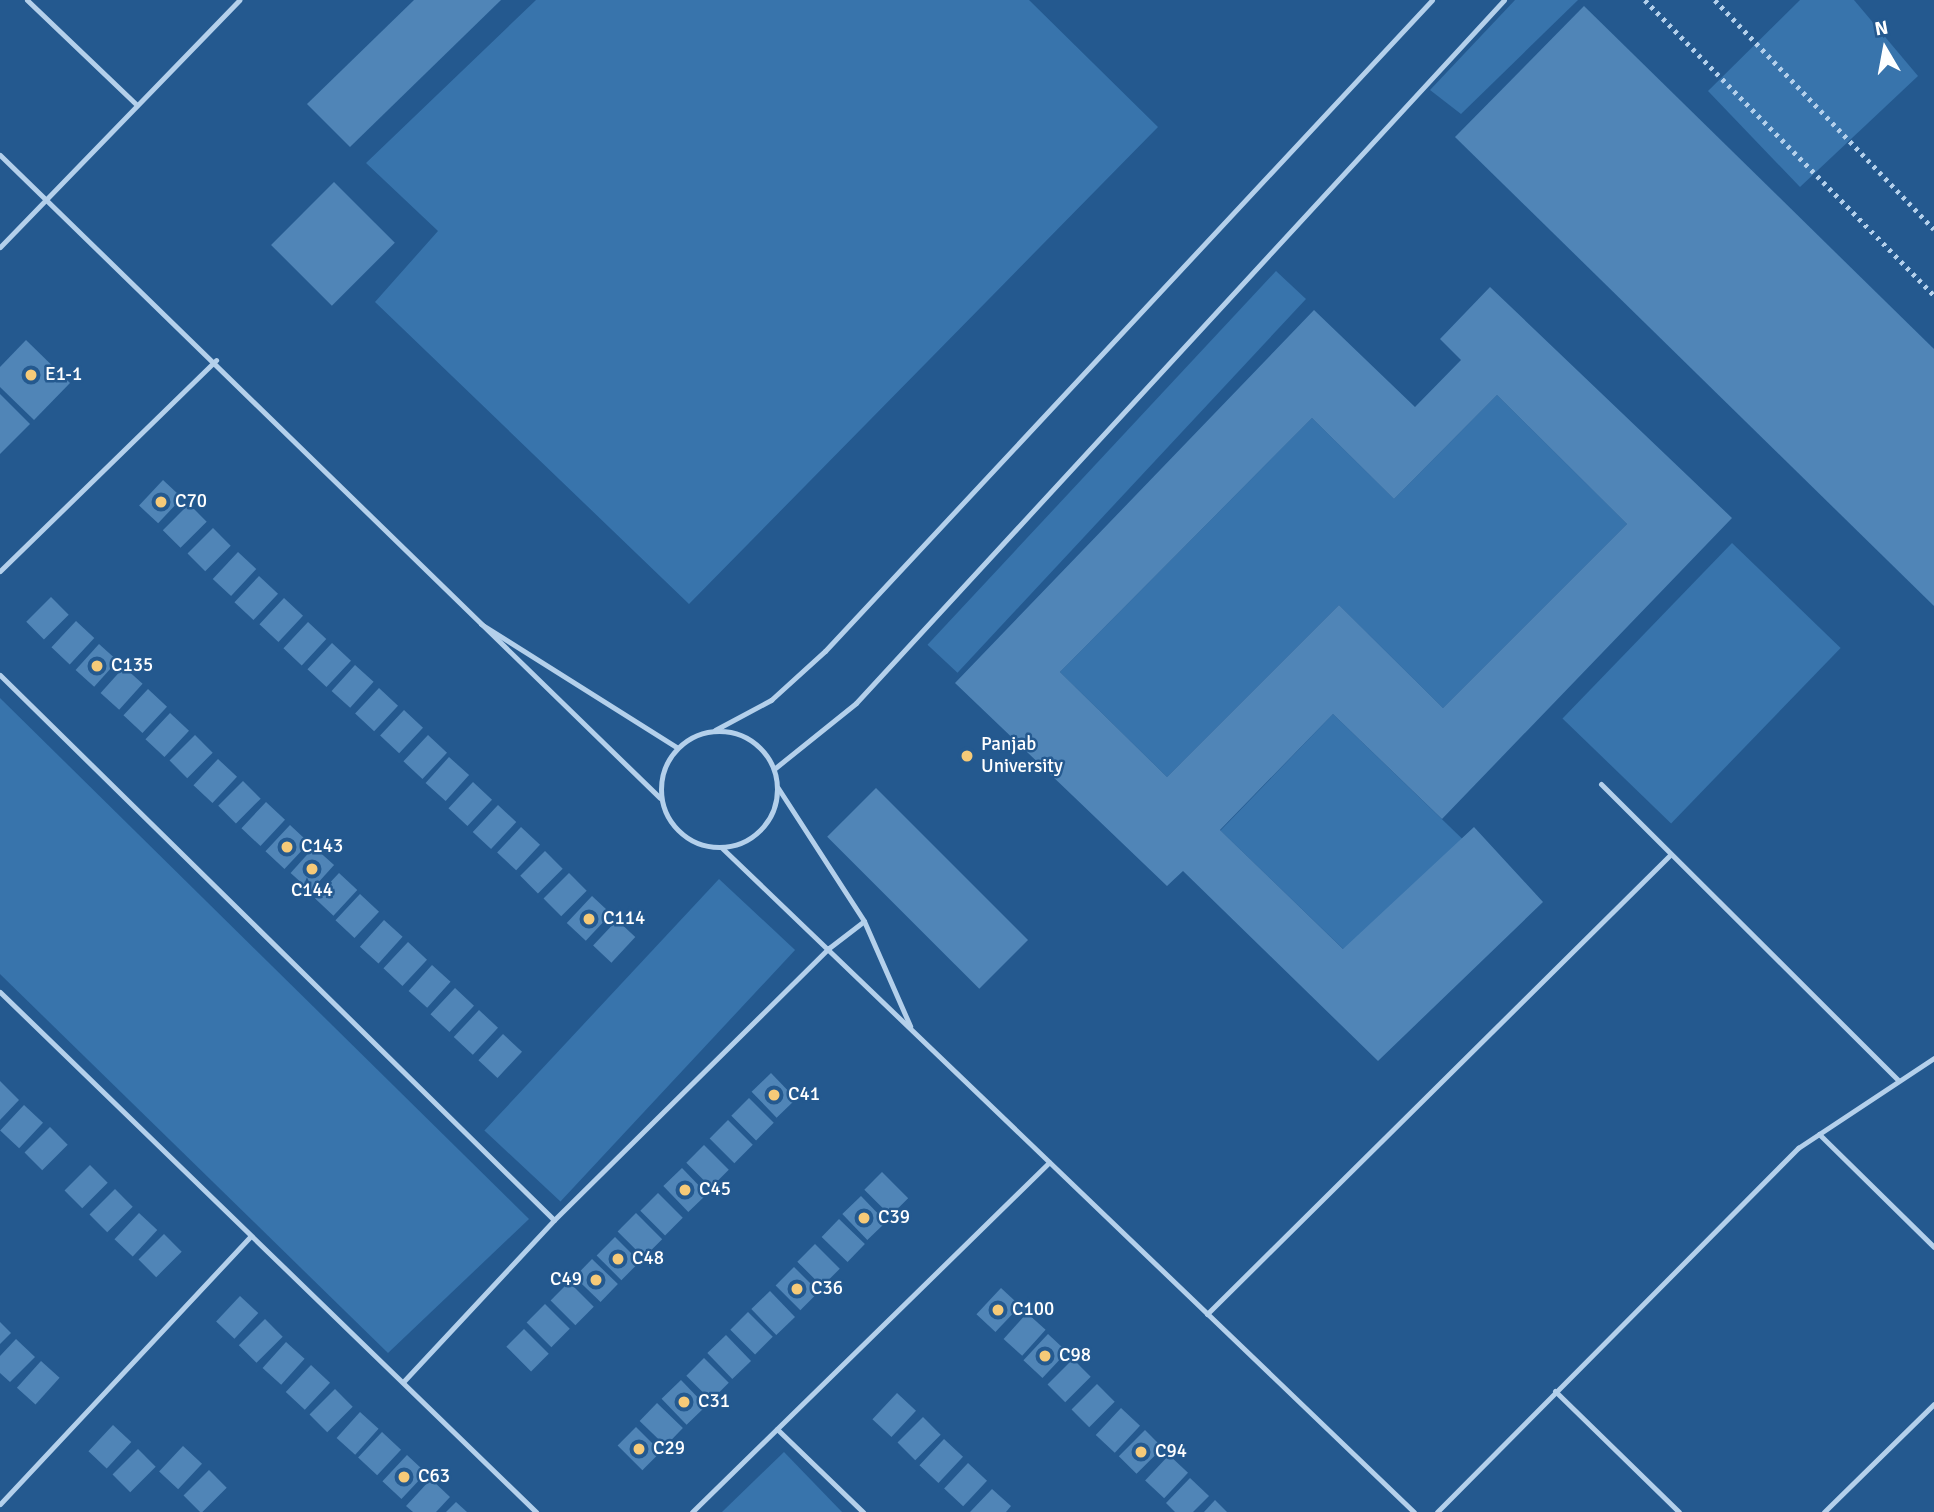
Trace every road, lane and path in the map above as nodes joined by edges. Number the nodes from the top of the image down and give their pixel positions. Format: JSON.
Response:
{"nodes":[{"id":1,"x":27,"y":0,"type":"edge"},
{"id":2,"x":239,"y":0,"type":"edge"},
{"id":3,"x":1432,"y":0,"type":"edge"},
{"id":4,"x":1504,"y":0,"type":"edge"},
{"id":5,"x":1645,"y":0,"type":"edge"},
{"id":6,"x":1715,"y":0,"type":"edge"},
{"id":7,"x":137,"y":105,"type":"junction"},
{"id":8,"x":0,"y":155,"type":"edge"},
{"id":9,"x":46,"y":201,"type":"junction"},
{"id":10,"x":1934,"y":229,"type":"edge"},
{"id":11,"x":0,"y":247,"type":"edge"},
{"id":12,"x":1934,"y":295,"type":"edge"},
{"id":13,"x":216,"y":360,"type":"junction"},
{"id":14,"x":0,"y":571,"type":"edge"},
{"id":15,"x":470,"y":617,"type":"junction"},
{"id":16,"x":0,"y":675,"type":"edge"},
{"id":17,"x":715,"y":730,"type":"junction"},
{"id":18,"x":676,"y":747,"type":"junction"},
{"id":19,"x":774,"y":769,"type":"junction"},
{"id":20,"x":1601,"y":784,"type":"dead end"},
{"id":21,"x":778,"y":788,"type":"junction"},
{"id":22,"x":660,"y":798,"type":"junction"},
{"id":23,"x":722,"y":848,"type":"junction"},
{"id":24,"x":1671,"y":854,"type":"junction"},
{"id":25,"x":864,"y":921,"type":"junction"},
{"id":26,"x":829,"y":948,"type":"junction"},
{"id":27,"x":0,"y":992,"type":"edge"},
{"id":28,"x":912,"y":1031,"type":"junction"},
{"id":29,"x":1934,"y":1058,"type":"edge"},
{"id":30,"x":1898,"y":1080,"type":"junction"},
{"id":31,"x":1819,"y":1135,"type":"junction"},
{"id":32,"x":1049,"y":1162,"type":"junction"},
{"id":33,"x":554,"y":1220,"type":"junction"},
{"id":34,"x":251,"y":1236,"type":"junction"},
{"id":35,"x":1934,"y":1247,"type":"edge"},
{"id":36,"x":1207,"y":1314,"type":"junction"},
{"id":37,"x":403,"y":1382,"type":"junction"},
{"id":38,"x":1555,"y":1391,"type":"junction"},
{"id":39,"x":1934,"y":1404,"type":"edge"},
{"id":40,"x":777,"y":1429,"type":"junction"},
{"id":41,"x":0,"y":1505,"type":"edge"},
{"id":42,"x":5,"y":1512,"type":"edge"},
{"id":43,"x":536,"y":1512,"type":"edge"},
{"id":44,"x":692,"y":1512,"type":"edge"},
{"id":45,"x":863,"y":1512,"type":"edge"},
{"id":46,"x":1415,"y":1512,"type":"edge"},
{"id":47,"x":1437,"y":1512,"type":"edge"},
{"id":48,"x":1679,"y":1512,"type":"edge"},
{"id":49,"x":1824,"y":1512,"type":"edge"}],
"edges":[{"from":1,"to":7,"type":"lane"},
{"from":2,"to":7,"type":"lane"},
{"from":3,"to":17,"type":"lane"},
{"from":4,"to":19,"type":"lane"},
{"from":5,"to":12,"type":"path"},
{"from":6,"to":10,"type":"path"},
{"from":7,"to":9,"type":"lane"},
{"from":8,"to":9,"type":"lane"},
{"from":9,"to":11,"type":"lane"},
{"from":9,"to":13,"type":"lane"},
{"from":13,"to":14,"type":"lane"},
{"from":13,"to":15,"type":"lane"},
{"from":15,"to":18,"type":"lane"},
{"from":15,"to":22,"type":"lane"},
{"from":16,"to":33,"type":"lane"},
{"from":17,"to":18,"type":"lane"},
{"from":17,"to":19,"type":"lane"},
{"from":18,"to":22,"type":"lane"},
{"from":19,"to":21,"type":"lane"},
{"from":20,"to":24,"type":"lane"},
{"from":21,"to":23,"type":"lane"},
{"from":21,"to":25,"type":"lane"},
{"from":22,"to":23,"type":"lane"},
{"from":23,"to":26,"type":"lane"},
{"from":24,"to":30,"type":"lane"},
{"from":24,"to":36,"type":"lane"},
{"from":25,"to":26,"type":"lane"},
{"from":25,"to":28,"type":"lane"},
{"from":26,"to":28,"type":"lane"},
{"from":26,"to":33,"type":"lane"},
{"from":27,"to":34,"type":"lane"},
{"from":28,"to":32,"type":"lane"},
{"from":29,"to":30,"type":"lane"},
{"from":30,"to":31,"type":"lane"},
{"from":31,"to":35,"type":"lane"},
{"from":31,"to":38,"type":"lane"},
{"from":32,"to":36,"type":"lane"},
{"from":32,"to":40,"type":"lane"},
{"from":33,"to":37,"type":"lane"},
{"from":34,"to":37,"type":"lane"},
{"from":34,"to":41,"type":"lane"},
{"from":36,"to":46,"type":"lane"},
{"from":37,"to":43,"type":"lane"},
{"from":38,"to":47,"type":"lane"},
{"from":38,"to":48,"type":"lane"},
{"from":39,"to":49,"type":"lane"},
{"from":40,"to":44,"type":"lane"},
{"from":40,"to":45,"type":"lane"},
{"from":41,"to":42,"type":"lane"}]}
